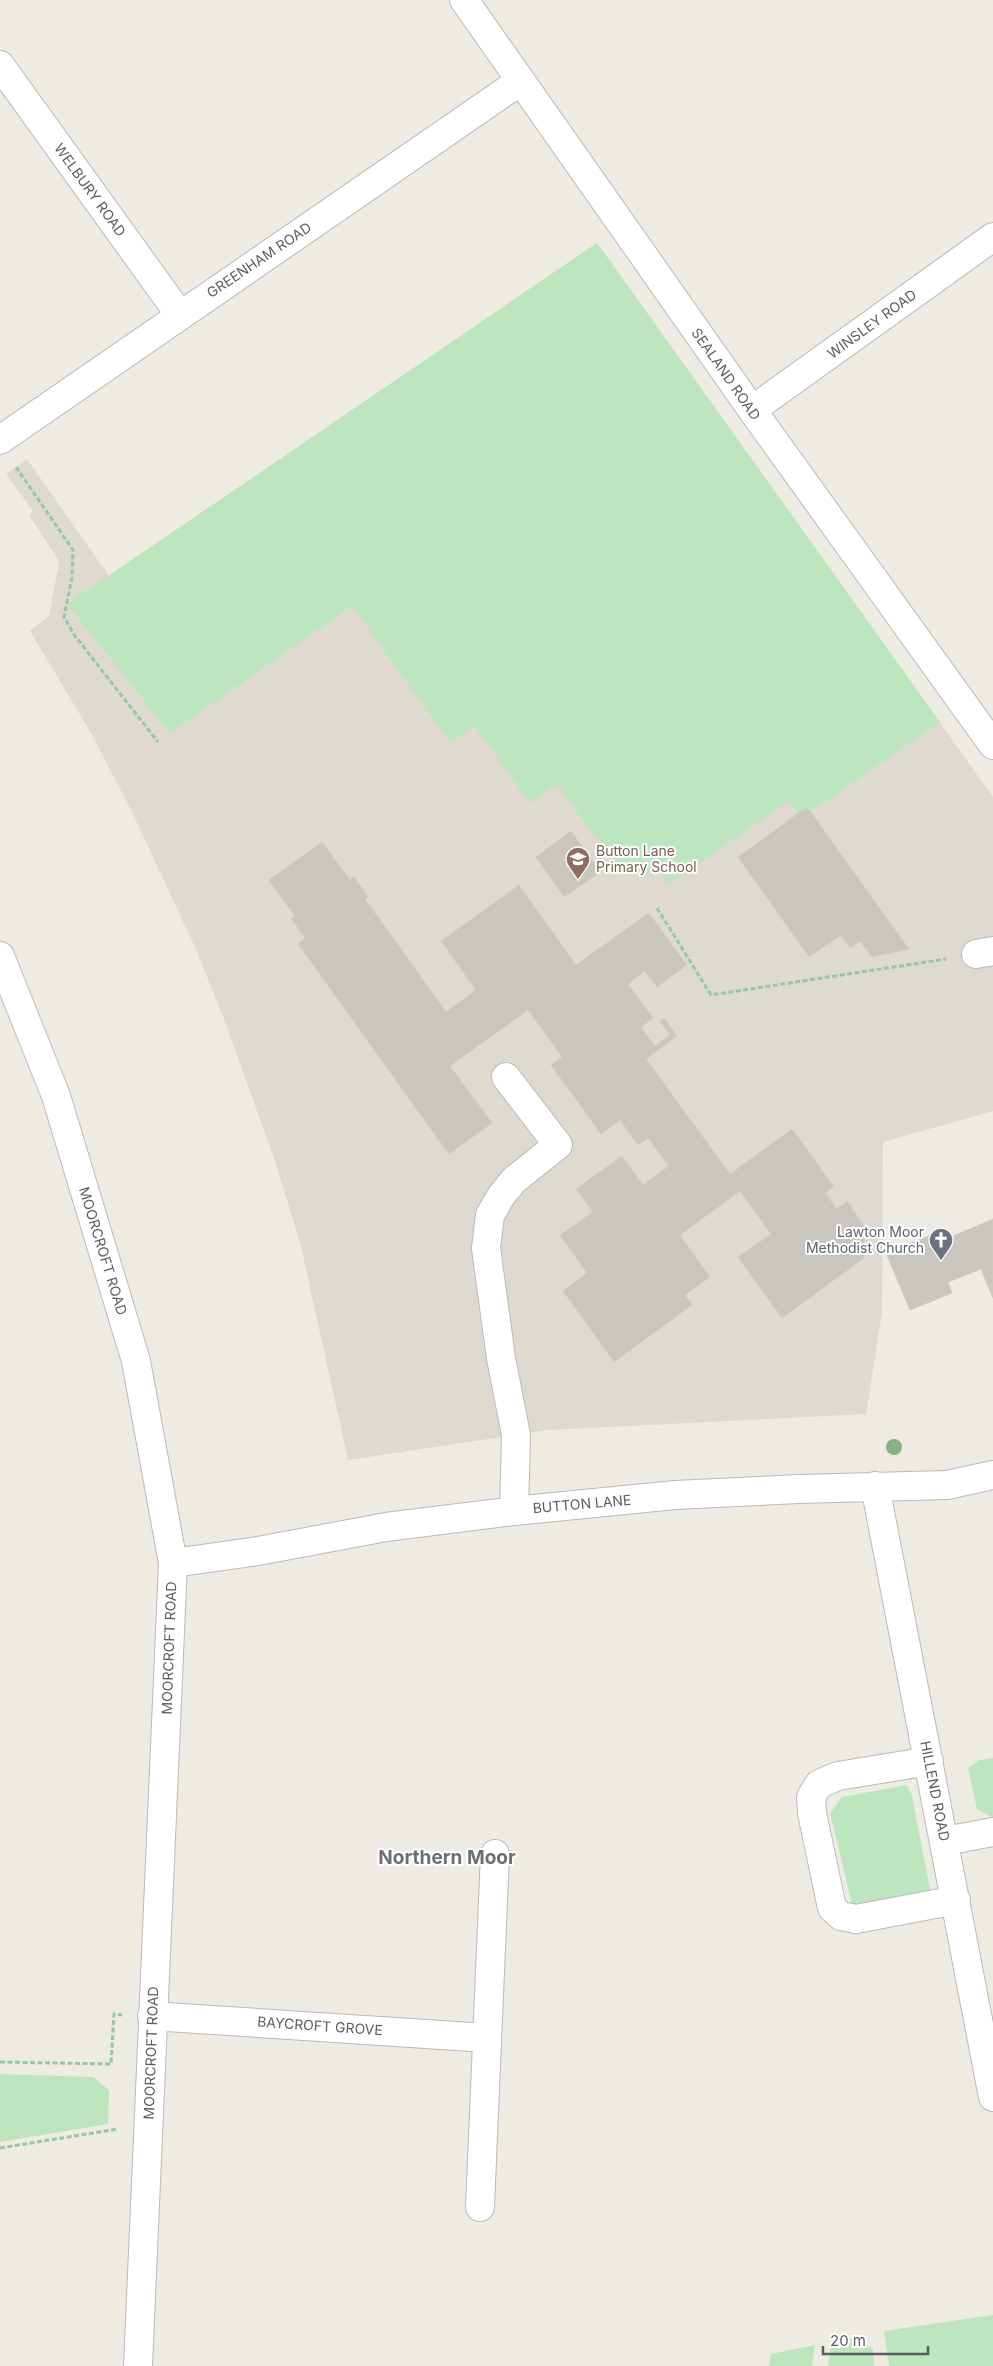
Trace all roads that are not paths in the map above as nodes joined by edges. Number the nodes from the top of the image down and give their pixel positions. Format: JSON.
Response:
{"nodes":[{"id":1,"x":464,"y":0,"type":"edge"},
{"id":2,"x":0,"y":65,"type":"edge"},
{"id":3,"x":519,"y":82,"type":"junction"},
{"id":4,"x":993,"y":237,"type":"edge"},
{"id":5,"x":180,"y":315,"type":"junction"},
{"id":6,"x":752,"y":410,"type":"junction"},
{"id":7,"x":5,"y":450,"type":"edge"},
{"id":8,"x":990,"y":735,"type":"edge"},
{"id":9,"x":0,"y":956,"type":"edge"},
{"id":10,"x":506,"y":1077,"type":"dead end"},
{"id":11,"x":993,"y":1475,"type":"edge"},
{"id":12,"x":875,"y":1486,"type":"junction"},
{"id":13,"x":514,"y":1511,"type":"junction"},
{"id":14,"x":173,"y":1563,"type":"junction"},
{"id":15,"x":929,"y":1761,"type":"junction"},
{"id":16,"x":993,"y":1832,"type":"edge"},
{"id":17,"x":945,"y":1841,"type":"junction"},
{"id":18,"x":495,"y":1854,"type":"dead end"},
{"id":19,"x":956,"y":1900,"type":"junction"},
{"id":20,"x":152,"y":2016,"type":"junction"},
{"id":21,"x":487,"y":2038,"type":"junction"},
{"id":22,"x":993,"y":2097,"type":"edge"},
{"id":23,"x":480,"y":2208,"type":"dead end"},
{"id":24,"x":138,"y":2366,"type":"edge"}],
"edges":[{"from":1,"to":3,"type":"street","name":"SEALAND ROAD"},
{"from":2,"to":5,"type":"street","name":"WELBURY ROAD"},
{"from":3,"to":5,"type":"street","name":"GREENHAM ROAD"},
{"from":3,"to":6,"type":"street","name":"SEALAND ROAD"},
{"from":4,"to":6,"type":"street","name":"WINSLEY ROAD"},
{"from":5,"to":7,"type":"street","name":"GREENHAM ROAD"},
{"from":6,"to":8,"type":"street","name":"SEALAND ROAD"},
{"from":9,"to":14,"type":"street","name":"MOORCROFT ROAD"},
{"from":10,"to":13,"type":"street"},
{"from":11,"to":12,"type":"street","name":"BUTTON LANE"},
{"from":12,"to":13,"type":"street","name":"BUTTON LANE"},
{"from":12,"to":15,"type":"street","name":"HILLEND ROAD"},
{"from":13,"to":14,"type":"street","name":"BUTTON LANE"},
{"from":14,"to":20,"type":"street","name":"MOORCROFT ROAD"},
{"from":15,"to":17,"type":"street","name":"HILLEND ROAD"},
{"from":15,"to":19,"type":"street"},
{"from":16,"to":17,"type":"street"},
{"from":17,"to":19,"type":"street","name":"HILLEND ROAD"},
{"from":18,"to":21,"type":"street"},
{"from":19,"to":22,"type":"street","name":"HILLEND ROAD"},
{"from":20,"to":21,"type":"street","name":"BAYCROFT GROVE"},
{"from":20,"to":24,"type":"street","name":"MOORCROFT ROAD"},
{"from":21,"to":23,"type":"street"}]}
